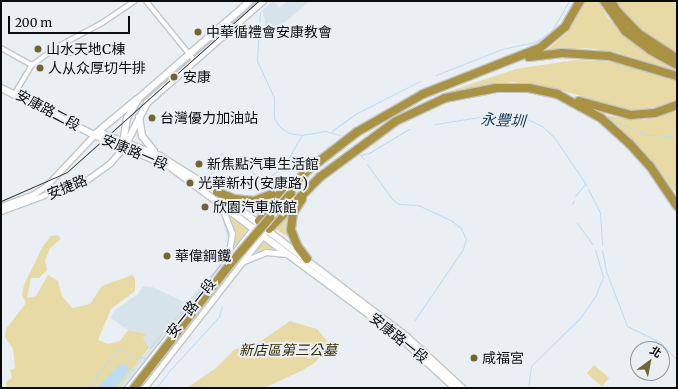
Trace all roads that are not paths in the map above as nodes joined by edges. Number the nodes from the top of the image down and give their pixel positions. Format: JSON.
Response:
{"nodes":[{"id":1,"x":135,"y":1,"type":"edge"},
{"id":2,"x":146,"y":1,"type":"edge"},
{"id":3,"x":250,"y":1,"type":"edge"},
{"id":4,"x":263,"y":1,"type":"edge"},
{"id":5,"x":580,"y":1,"type":"edge"},
{"id":6,"x":604,"y":1,"type":"edge"},
{"id":7,"x":611,"y":1,"type":"edge"},
{"id":8,"x":57,"y":47,"type":"junction"},
{"id":9,"x":1,"y":48,"type":"edge"},
{"id":10,"x":70,"y":53,"type":"dead end"},
{"id":11,"x":189,"y":54,"type":"junction"},
{"id":12,"x":672,"y":58,"type":"edge"},
{"id":13,"x":195,"y":61,"type":"junction"},
{"id":14,"x":511,"y":61,"type":"junction"},
{"id":15,"x":677,"y":64,"type":"edge"},
{"id":16,"x":32,"y":65,"type":"junction"},
{"id":17,"x":677,"y":76,"type":"edge"},
{"id":18,"x":1,"y":88,"type":"edge"},
{"id":19,"x":16,"y":93,"type":"junction"},
{"id":20,"x":557,"y":94,"type":"junction"},
{"id":21,"x":139,"y":98,"type":"junction"},
{"id":22,"x":406,"y":102,"type":"junction"},
{"id":23,"x":677,"y":105,"type":"edge"},
{"id":24,"x":140,"y":112,"type":"junction"},
{"id":25,"x":410,"y":112,"type":"junction"},
{"id":26,"x":94,"y":135,"type":"junction"},
{"id":27,"x":125,"y":144,"type":"junction"},
{"id":28,"x":160,"y":156,"type":"junction"},
{"id":29,"x":320,"y":177,"type":"junction"},
{"id":30,"x":297,"y":180,"type":"junction"},
{"id":31,"x":217,"y":192,"type":"junction"},
{"id":32,"x":292,"y":194,"type":"junction"},
{"id":33,"x":218,"y":201,"type":"junction"},
{"id":34,"x":22,"y":202,"type":"junction"},
{"id":35,"x":1,"y":206,"type":"edge"},
{"id":36,"x":677,"y":206,"type":"edge"},
{"id":37,"x":1,"y":211,"type":"edge"},
{"id":38,"x":256,"y":224,"type":"junction"},
{"id":39,"x":266,"y":231,"type":"junction"},
{"id":40,"x":292,"y":256,"type":"junction"},
{"id":41,"x":307,"y":259,"type":"junction"},
{"id":42,"x":227,"y":262,"type":"junction"},
{"id":43,"x":240,"y":264,"type":"junction"},
{"id":44,"x":208,"y":285,"type":"junction"},
{"id":45,"x":218,"y":292,"type":"junction"},
{"id":46,"x":127,"y":388,"type":"edge"},
{"id":47,"x":134,"y":388,"type":"edge"},
{"id":48,"x":139,"y":388,"type":"edge"},
{"id":49,"x":144,"y":388,"type":"edge"},
{"id":50,"x":455,"y":388,"type":"edge"},
{"id":51,"x":462,"y":388,"type":"edge"}],
"edges":[{"from":1,"to":8,"type":"street"},
{"from":2,"to":11,"type":"street"},
{"from":3,"to":11,"type":"main road"},
{"from":4,"to":13,"type":"main road"},
{"from":5,"to":14,"type":"highway"},
{"from":6,"to":12,"type":"highway"},
{"from":7,"to":12,"type":"highway"},
{"from":8,"to":10,"type":"street"},
{"from":8,"to":16,"type":"street"},
{"from":9,"to":16,"type":"street"},
{"from":11,"to":13,"type":"street"},
{"from":11,"to":21,"type":"main road"},
{"from":12,"to":15,"type":"highway"},
{"from":13,"to":24,"type":"main road"},
{"from":14,"to":17,"type":"highway"},
{"from":14,"to":22,"type":"highway"},
{"from":16,"to":19,"type":"street"},
{"from":18,"to":19,"type":"main road","name":"安康路二段"},
{"from":19,"to":26,"type":"main road","name":"安康路二段"},
{"from":20,"to":23,"type":"highway"},
{"from":20,"to":25,"type":"highway"},
{"from":20,"to":36,"type":"highway"},
{"from":21,"to":26,"type":"main road"},
{"from":21,"to":27,"type":"main road"},
{"from":22,"to":30,"type":"highway"},
{"from":22,"to":32,"type":"highway"},
{"from":24,"to":27,"type":"main road"},
{"from":24,"to":28,"type":"main road"},
{"from":25,"to":29,"type":"highway"},
{"from":25,"to":32,"type":"highway"},
{"from":26,"to":27,"type":"main road","name":"安康路一段"},
{"from":26,"to":34,"type":"street","name":"安捷路"},
{"from":27,"to":28,"type":"main road","name":"安康路一段"},
{"from":27,"to":33,"type":"main road","name":"安康路一段"},
{"from":27,"to":34,"type":"street","name":"安捷路"},
{"from":28,"to":31,"type":"main road","name":"安康路一段"},
{"from":29,"to":39,"type":"highway"},
{"from":29,"to":41,"type":"highway"},
{"from":30,"to":31,"type":"highway"},
{"from":30,"to":38,"type":"highway"},
{"from":31,"to":38,"type":"main road","name":"安康路一段"},
{"from":32,"to":47,"type":"highway","bridge":true},
{"from":32,"to":48,"type":"highway","bridge":true},
{"from":33,"to":38,"type":"main road","name":"安康路一段"},
{"from":33,"to":42,"type":"street"},
{"from":34,"to":35,"type":"street","name":"安捷路"},
{"from":34,"to":37,"type":"street","name":"安捷路"},
{"from":38,"to":39,"type":"main road","name":"安康路一段"},
{"from":38,"to":42,"type":"street","name":"安一路一段"},
{"from":39,"to":40,"type":"main road","name":"安康路一段"},
{"from":39,"to":41,"type":"main road","name":"安康路一段"},
{"from":39,"to":43,"type":"street","name":"安一路一段"},
{"from":40,"to":43,"type":"street"},
{"from":40,"to":50,"type":"main road","name":"安康路一段"},
{"from":41,"to":51,"type":"main road","name":"安康路一段"},
{"from":42,"to":44,"type":"street","name":"安一路一段"},
{"from":43,"to":45,"type":"street","name":"安一路一段"},
{"from":44,"to":45,"type":"street"},
{"from":44,"to":46,"type":"street","name":"安一路一段"},
{"from":45,"to":49,"type":"street","name":"安一路一段"}]}
